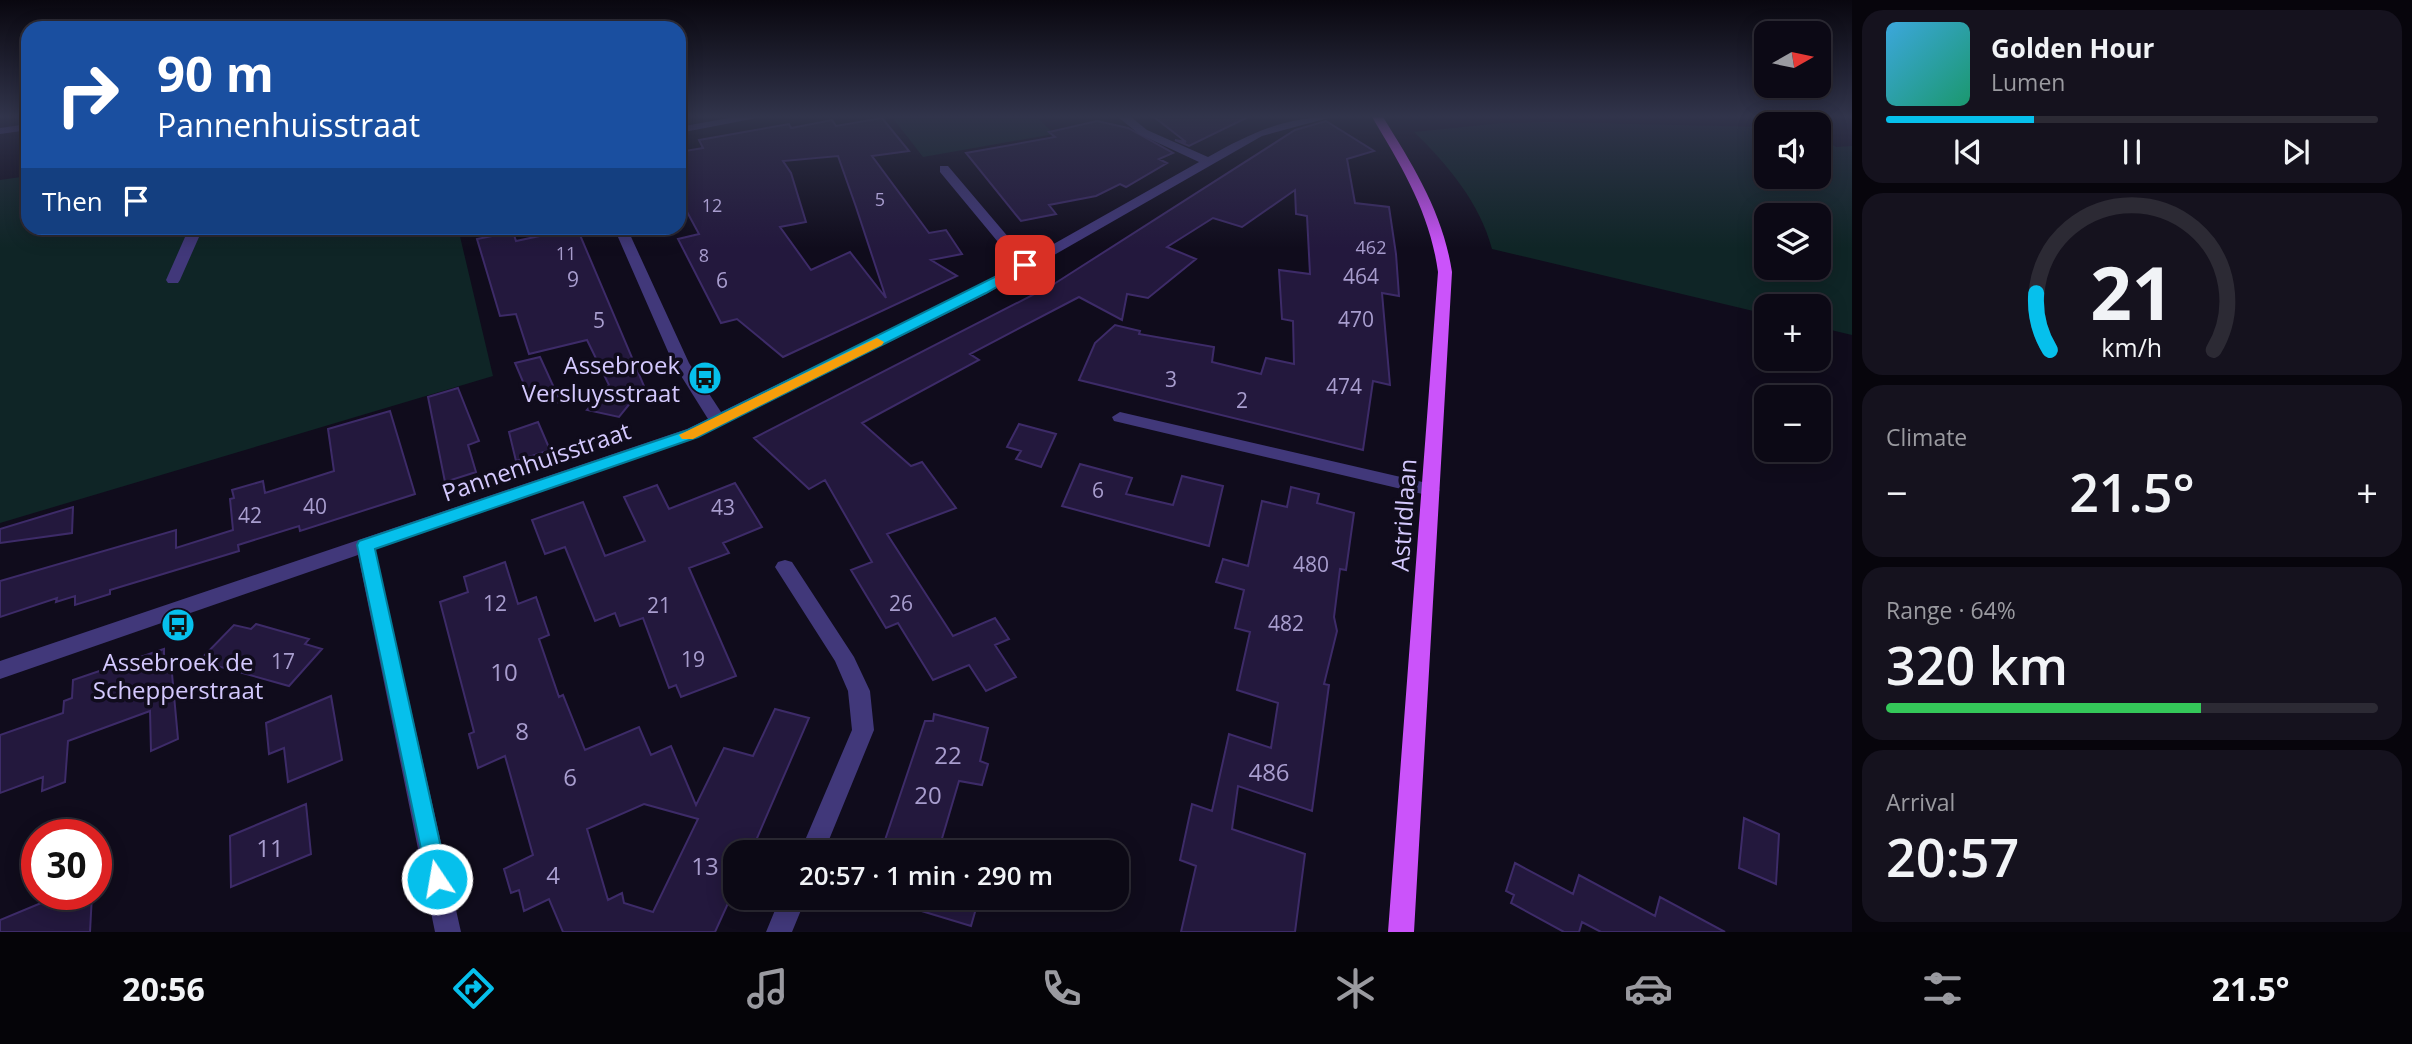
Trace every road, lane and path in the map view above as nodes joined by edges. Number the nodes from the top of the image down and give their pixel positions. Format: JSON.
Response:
{"nodes":[{"id":1,"x":1205,"y":160,"type":"edge"},
{"id":2,"x":1211,"y":160,"type":"edge"},
{"id":3,"x":1405,"y":160,"type":"edge"},
{"id":4,"x":1208,"y":162,"type":"junction"},
{"id":5,"x":944,"y":170,"type":"dead end"},
{"id":6,"x":193,"y":235,"type":"edge"},
{"id":7,"x":623,"y":235,"type":"edge"},
{"id":8,"x":1025,"y":265,"type":"junction"},
{"id":9,"x":173,"y":280,"type":"dead end"},
{"id":10,"x":1120,"y":417,"type":"dead end"},
{"id":11,"x":718,"y":421,"type":"junction"},
{"id":12,"x":1431,"y":490,"type":"junction"},
{"id":13,"x":365,"y":545,"type":"junction"},
{"id":14,"x":785,"y":567,"type":"dead end"},
{"id":15,"x":0,"y":670,"type":"edge"},
{"id":16,"x":817,"y":840,"type":"edge"},
{"id":17,"x":788,"y":910,"type":"edge"},
{"id":18,"x":448,"y":932,"type":"edge"},
{"id":19,"x":779,"y":932,"type":"edge"},
{"id":20,"x":1401,"y":932,"type":"edge"}],
"edges":[{"from":1,"to":4,"type":"street"},
{"from":2,"to":4,"type":"street","name":"Pannenhuisstraat"},
{"from":3,"to":12,"type":"main road","name":"Astridlaan"},
{"from":4,"to":8,"type":"street","name":"Pannenhuisstraat"},
{"from":5,"to":8,"type":"street"},
{"from":6,"to":9,"type":"street"},
{"from":7,"to":11,"type":"street"},
{"from":8,"to":11,"type":"street","name":"Pannenhuisstraat"},
{"from":10,"to":12,"type":"street"},
{"from":11,"to":13,"type":"street","name":"Pannenhuisstraat"},
{"from":12,"to":20,"type":"main road","name":"Astridlaan"},
{"from":13,"to":15,"type":"street","name":"Pannenhuisstraat"},
{"from":13,"to":18,"type":"street"},
{"from":14,"to":16,"type":"street"},
{"from":17,"to":19,"type":"street"}]}
